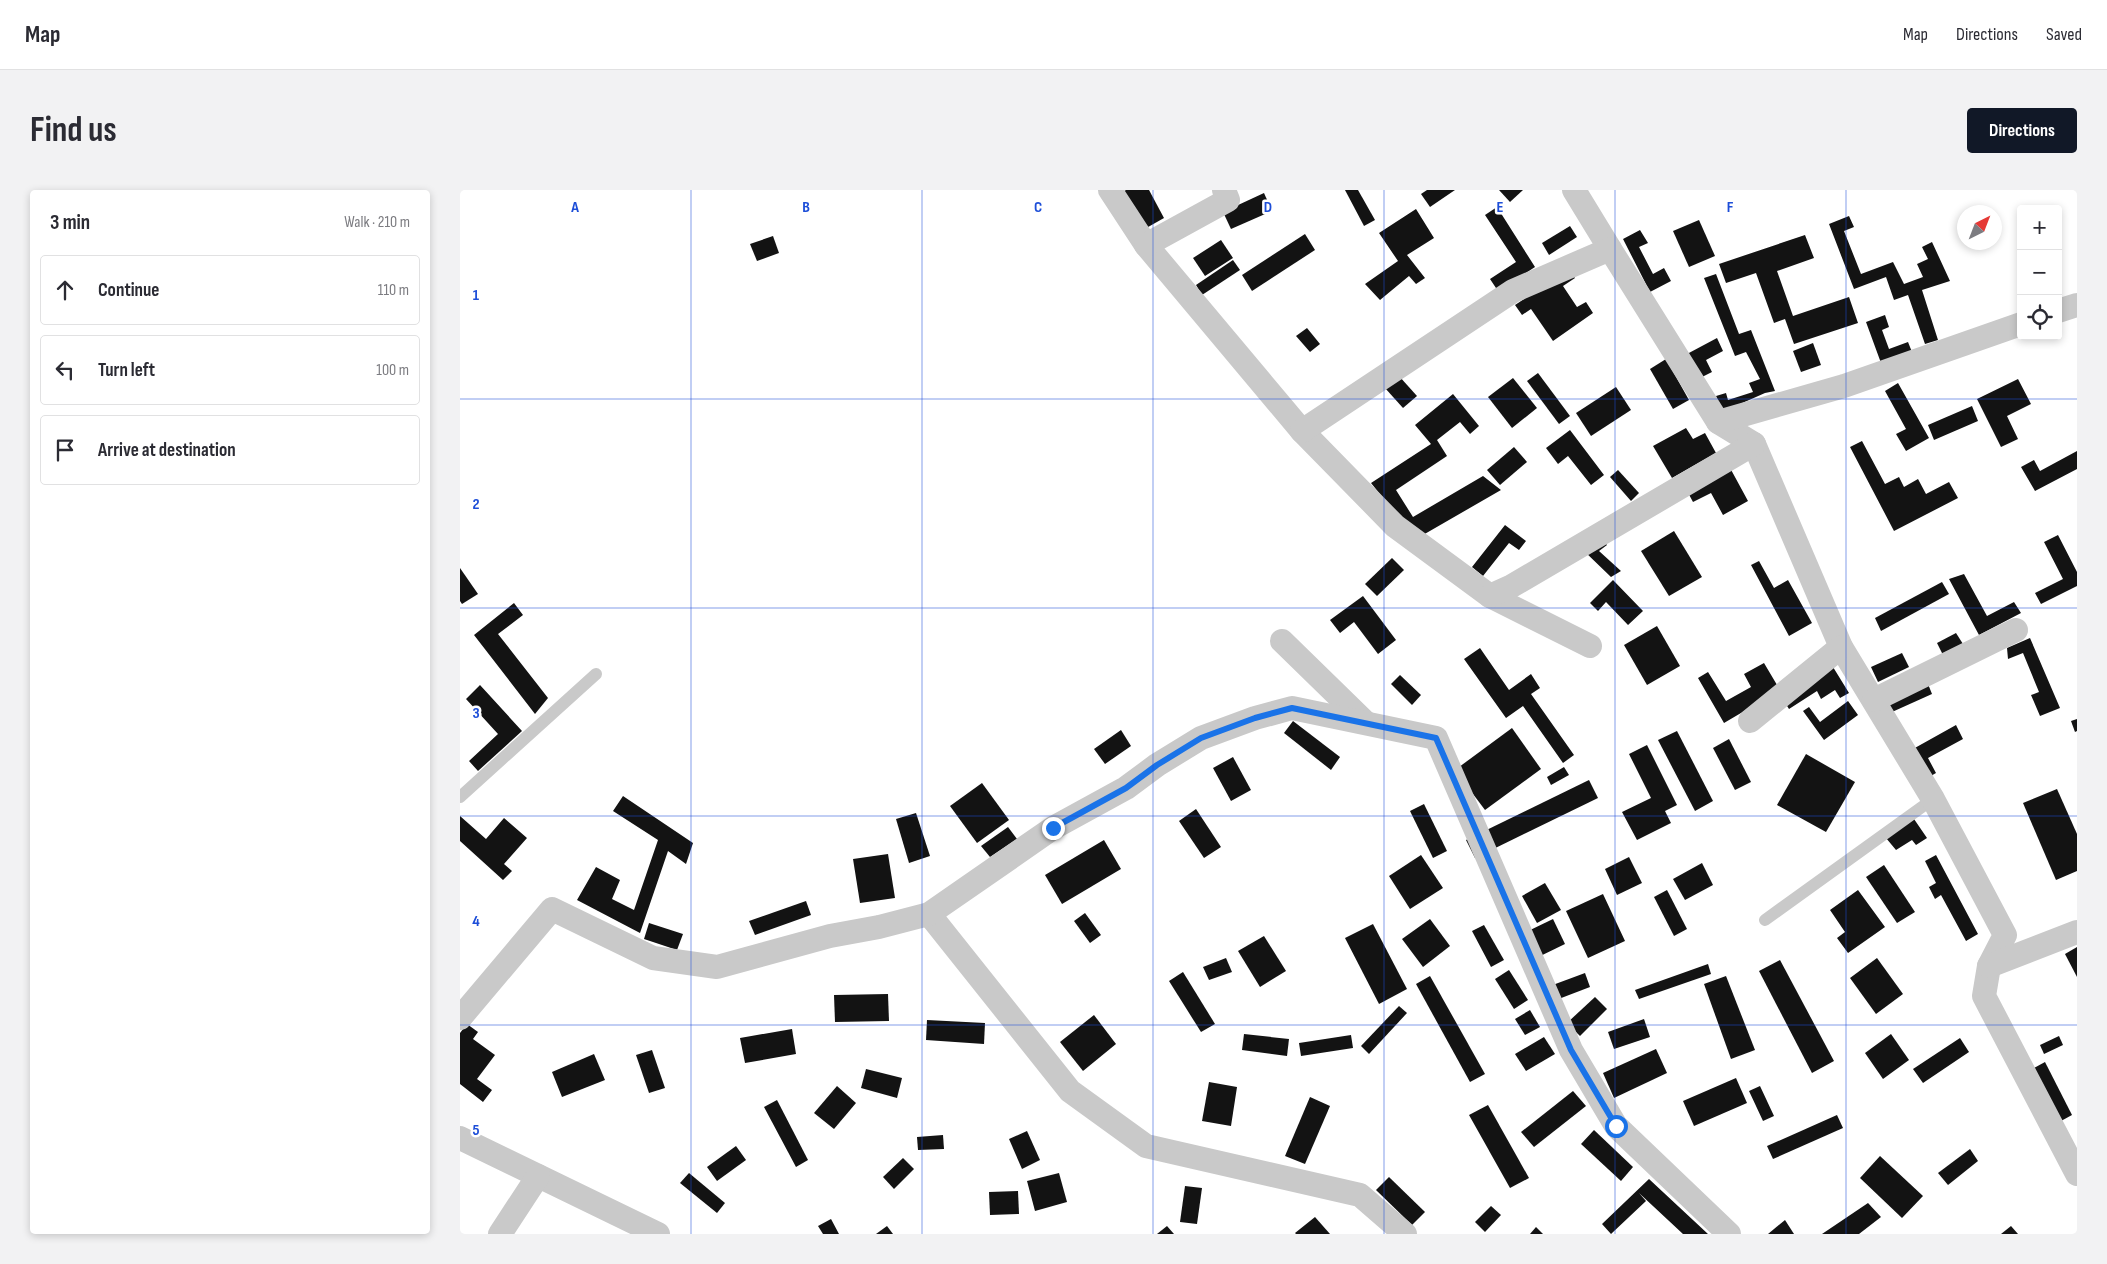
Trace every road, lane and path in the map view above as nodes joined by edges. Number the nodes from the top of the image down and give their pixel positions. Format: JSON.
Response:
{"nodes":[{"id":1,"x":1110,"y":190,"type":"edge"},
{"id":2,"x":1224,"y":190,"type":"edge"},
{"id":3,"x":1574,"y":190,"type":"edge"},
{"id":4,"x":1146,"y":245,"type":"junction"},
{"id":5,"x":1610,"y":250,"type":"junction"},
{"id":6,"x":2077,"y":305,"type":"edge"},
{"id":7,"x":2062,"y":310,"type":"edge"},
{"id":8,"x":2017,"y":325,"type":"edge"},
{"id":9,"x":1718,"y":422,"type":"junction"},
{"id":10,"x":1302,"y":431,"type":"junction"},
{"id":11,"x":1754,"y":444,"type":"junction"},
{"id":12,"x":1490,"y":596,"type":"junction"},
{"id":13,"x":2016,"y":630,"type":"dead end"},
{"id":14,"x":1282,"y":641,"type":"dead end"},
{"id":15,"x":1590,"y":646,"type":"dead end"},
{"id":16,"x":1841,"y":647,"type":"junction"},
{"id":17,"x":596,"y":674,"type":"dead end"},
{"id":18,"x":1874,"y":700,"type":"junction"},
{"id":19,"x":1750,"y":721,"type":"dead end"},
{"id":20,"x":1365,"y":722,"type":"junction"},
{"id":21,"x":460,"y":797,"type":"edge"},
{"id":22,"x":1933,"y":799,"type":"junction"},
{"id":23,"x":929,"y":914,"type":"junction"},
{"id":24,"x":1765,"y":920,"type":"dead end"},
{"id":25,"x":2077,"y":932,"type":"edge"},
{"id":26,"x":1989,"y":966,"type":"junction"},
{"id":27,"x":460,"y":1018,"type":"edge"},
{"id":28,"x":460,"y":1138,"type":"edge"},
{"id":29,"x":2077,"y":1174,"type":"edge"},
{"id":30,"x":538,"y":1176,"type":"junction"},
{"id":31,"x":500,"y":1234,"type":"edge"},
{"id":32,"x":658,"y":1234,"type":"edge"},
{"id":33,"x":1405,"y":1234,"type":"edge"},
{"id":34,"x":1729,"y":1234,"type":"edge"}],
"edges":[{"from":1,"to":4,"type":"street"},
{"from":2,"to":4,"type":"street"},
{"from":3,"to":5,"type":"street"},
{"from":4,"to":10,"type":"street"},
{"from":5,"to":9,"type":"street"},
{"from":5,"to":10,"type":"street"},
{"from":6,"to":7,"type":"street"},
{"from":8,"to":9,"type":"street"},
{"from":9,"to":11,"type":"street"},
{"from":10,"to":12,"type":"street"},
{"from":11,"to":12,"type":"street"},
{"from":11,"to":16,"type":"street"},
{"from":12,"to":15,"type":"street"},
{"from":13,"to":18,"type":"street"},
{"from":14,"to":20,"type":"street"},
{"from":16,"to":18,"type":"street"},
{"from":16,"to":19,"type":"street"},
{"from":17,"to":21,"type":"lane"},
{"from":18,"to":22,"type":"street"},
{"from":20,"to":23,"type":"street"},
{"from":20,"to":34,"type":"street"},
{"from":22,"to":24,"type":"lane"},
{"from":22,"to":26,"type":"street"},
{"from":23,"to":27,"type":"street"},
{"from":23,"to":33,"type":"street"},
{"from":25,"to":26,"type":"street"},
{"from":26,"to":29,"type":"street"},
{"from":28,"to":30,"type":"street"},
{"from":30,"to":31,"type":"street"},
{"from":30,"to":32,"type":"street"}]}
